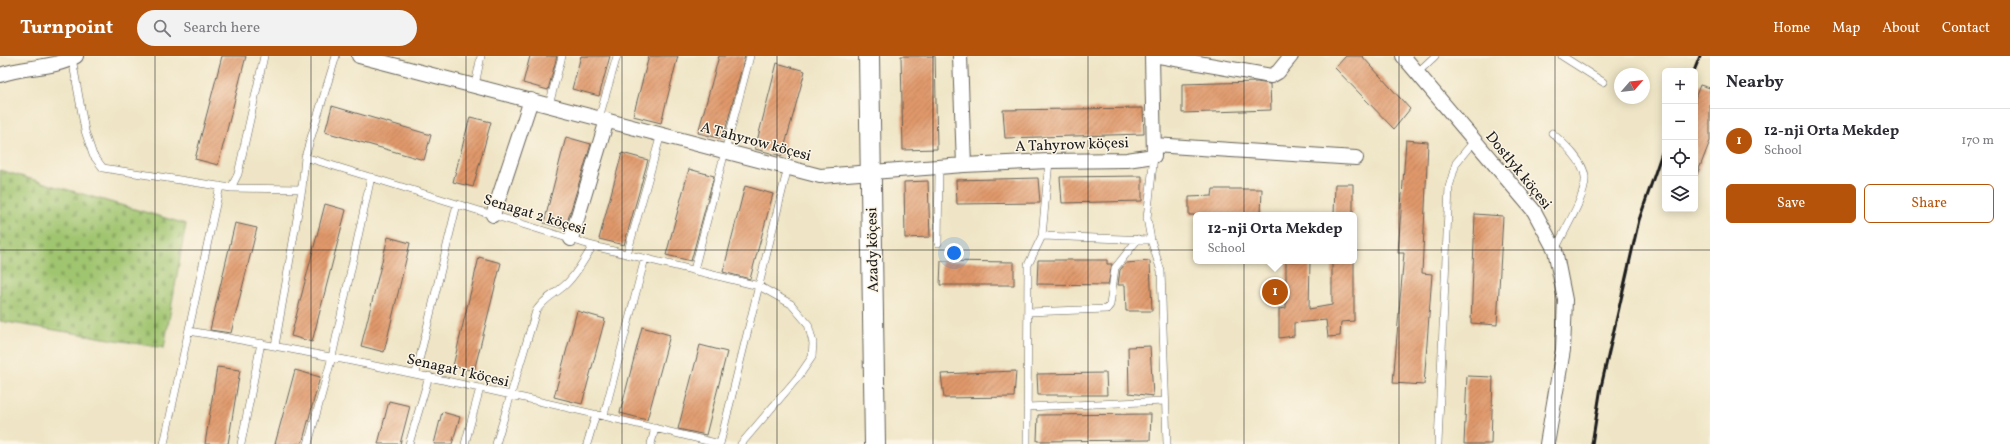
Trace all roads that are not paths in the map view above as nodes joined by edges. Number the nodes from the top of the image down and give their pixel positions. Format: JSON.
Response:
{"nodes":[{"id":1,"x":264,"y":56,"type":"edge"},
{"id":2,"x":336,"y":56,"type":"edge"},
{"id":3,"x":359,"y":56,"type":"edge"},
{"id":4,"x":481,"y":56,"type":"edge"},
{"id":5,"x":562,"y":56,"type":"edge"},
{"id":6,"x":617,"y":56,"type":"edge"},
{"id":7,"x":750,"y":56,"type":"edge"},
{"id":8,"x":870,"y":56,"type":"edge"},
{"id":9,"x":960,"y":56,"type":"edge"},
{"id":10,"x":1152,"y":56,"type":"edge"},
{"id":11,"x":1159,"y":56,"type":"edge"},
{"id":12,"x":1291,"y":56,"type":"edge"},
{"id":13,"x":1403,"y":56,"type":"edge"},
{"id":14,"x":1562,"y":56,"type":"edge"},
{"id":15,"x":74,"y":57,"type":"edge"},
{"id":16,"x":1432,"y":57,"type":"edge"},
{"id":17,"x":374,"y":58,"type":"edge"},
{"id":18,"x":16,"y":63,"type":"edge"},
{"id":19,"x":1417,"y":73,"type":"junction"},
{"id":20,"x":0,"y":75,"type":"edge"},
{"id":21,"x":1603,"y":82,"type":"dead end"},
{"id":22,"x":475,"y":85,"type":"junction"},
{"id":23,"x":531,"y":100,"type":"junction"},
{"id":24,"x":549,"y":104,"type":"junction"},
{"id":25,"x":603,"y":119,"type":"junction"},
{"id":26,"x":1552,"y":133,"type":"dead end"},
{"id":27,"x":661,"y":134,"type":"junction"},
{"id":28,"x":1474,"y":141,"type":"junction"},
{"id":29,"x":1154,"y":150,"type":"junction"},
{"id":30,"x":727,"y":151,"type":"junction"},
{"id":31,"x":306,"y":157,"type":"junction"},
{"id":32,"x":1356,"y":158,"type":"dead end"},
{"id":33,"x":1049,"y":161,"type":"junction"},
{"id":34,"x":964,"y":165,"type":"junction"},
{"id":35,"x":788,"y":167,"type":"junction"},
{"id":36,"x":939,"y":167,"type":"junction"},
{"id":37,"x":871,"y":173,"type":"junction"},
{"id":38,"x":371,"y":177,"type":"junction"},
{"id":39,"x":220,"y":186,"type":"junction"},
{"id":40,"x":231,"y":188,"type":"junction"},
{"id":41,"x":302,"y":189,"type":"junction"},
{"id":42,"x":457,"y":204,"type":"junction"},
{"id":43,"x":493,"y":215,"type":"junction"},
{"id":44,"x":1042,"y":236,"type":"junction"},
{"id":45,"x":571,"y":239,"type":"junction"},
{"id":46,"x":1138,"y":240,"type":"junction"},
{"id":47,"x":1151,"y":240,"type":"junction"},
{"id":48,"x":938,"y":244,"type":"dead end"},
{"id":49,"x":593,"y":246,"type":"junction"},
{"id":50,"x":1554,"y":250,"type":"junction"},
{"id":51,"x":627,"y":254,"type":"junction"},
{"id":52,"x":645,"y":258,"type":"junction"},
{"id":53,"x":694,"y":270,"type":"junction"},
{"id":54,"x":759,"y":286,"type":"junction"},
{"id":55,"x":1028,"y":312,"type":"junction"},
{"id":56,"x":189,"y":331,"type":"junction"},
{"id":57,"x":261,"y":343,"type":"junction"},
{"id":58,"x":275,"y":346,"type":"junction"},
{"id":59,"x":332,"y":357,"type":"junction"},
{"id":60,"x":416,"y":373,"type":"junction"},
{"id":61,"x":429,"y":376,"type":"junction"},
{"id":62,"x":480,"y":388,"type":"junction"},
{"id":63,"x":510,"y":395,"type":"junction"},
{"id":64,"x":1165,"y":401,"type":"junction"},
{"id":65,"x":1027,"y":407,"type":"junction"},
{"id":66,"x":600,"y":415,"type":"junction"},
{"id":67,"x":656,"y":428,"type":"junction"},
{"id":68,"x":164,"y":444,"type":"edge"},
{"id":69,"x":241,"y":444,"type":"edge"},
{"id":70,"x":308,"y":444,"type":"edge"},
{"id":71,"x":409,"y":444,"type":"edge"},
{"id":72,"x":465,"y":444,"type":"edge"},
{"id":73,"x":496,"y":444,"type":"edge"},
{"id":74,"x":587,"y":444,"type":"edge"},
{"id":75,"x":651,"y":444,"type":"edge"},
{"id":76,"x":720,"y":444,"type":"edge"},
{"id":77,"x":741,"y":444,"type":"edge"},
{"id":78,"x":875,"y":444,"type":"edge"},
{"id":79,"x":1027,"y":444,"type":"edge"},
{"id":80,"x":1167,"y":444,"type":"edge"},
{"id":81,"x":1438,"y":444,"type":"edge"},
{"id":82,"x":1547,"y":444,"type":"edge"}],
"edges":[{"from":1,"to":40,"type":"lane"},
{"from":2,"to":31,"type":"lane"},
{"from":3,"to":17,"type":"street","name":"A Tahyrow köçesi"},
{"from":4,"to":22,"type":"lane"},
{"from":5,"to":24,"type":"lane"},
{"from":6,"to":25,"type":"lane"},
{"from":7,"to":30,"type":"lane"},
{"from":8,"to":37,"type":"main road","name":"Azady köçesi"},
{"from":9,"to":34,"type":"street"},
{"from":10,"to":29,"type":"street"},
{"from":11,"to":12,"type":"street"},
{"from":13,"to":19,"type":"street","name":"Dostlyk köçesi"},
{"from":14,"to":21,"type":"lane"},
{"from":15,"to":18,"type":"street"},
{"from":15,"to":39,"type":"lane"},
{"from":16,"to":19,"type":"lane"},
{"from":17,"to":22,"type":"street","name":"A Tahyrow köçesi"},
{"from":18,"to":20,"type":"street"},
{"from":19,"to":28,"type":"street","name":"Dostlyk köçesi"},
{"from":22,"to":23,"type":"street","name":"A Tahyrow köçesi"},
{"from":23,"to":24,"type":"street","name":"A Tahyrow köçesi"},
{"from":23,"to":43,"type":"street"},
{"from":24,"to":25,"type":"street","name":"A Tahyrow köçesi"},
{"from":25,"to":27,"type":"street","name":"A Tahyrow köçesi"},
{"from":25,"to":45,"type":"street"},
{"from":26,"to":50,"type":"lane"},
{"from":27,"to":30,"type":"street","name":"A Tahyrow köçesi"},
{"from":27,"to":51,"type":"lane"},
{"from":28,"to":50,"type":"street","name":"Dostlyk köçesi"},
{"from":28,"to":81,"type":"lane"},
{"from":29,"to":32,"type":"street","name":"A Tahyrow köçesi"},
{"from":29,"to":33,"type":"street","name":"A Tahyrow köçesi"},
{"from":29,"to":47,"type":"lane"},
{"from":30,"to":35,"type":"street","name":"A Tahyrow köçesi"},
{"from":30,"to":53,"type":"lane"},
{"from":31,"to":38,"type":"lane","name":"Senagat 2 köçesi"},
{"from":31,"to":41,"type":"lane"},
{"from":33,"to":34,"type":"street","name":"A Tahyrow köçesi"},
{"from":33,"to":44,"type":"lane"},
{"from":34,"to":36,"type":"street","name":"A Tahyrow köçesi"},
{"from":35,"to":37,"type":"street","name":"A Tahyrow köçesi"},
{"from":35,"to":54,"type":"lane"},
{"from":36,"to":37,"type":"street","name":"A Tahyrow köçesi"},
{"from":36,"to":48,"type":"lane"},
{"from":37,"to":78,"type":"main road","name":"Azady köçesi"},
{"from":38,"to":42,"type":"lane","name":"Senagat 2 köçesi"},
{"from":38,"to":59,"type":"lane"},
{"from":39,"to":40,"type":"lane"},
{"from":39,"to":56,"type":"lane"},
{"from":40,"to":41,"type":"lane"},
{"from":41,"to":58,"type":"lane"},
{"from":42,"to":43,"type":"lane","name":"Senagat 2 köçesi"},
{"from":42,"to":60,"type":"lane"},
{"from":43,"to":45,"type":"lane","name":"Senagat 2 köçesi"},
{"from":44,"to":46,"type":"lane"},
{"from":44,"to":55,"type":"lane"},
{"from":45,"to":49,"type":"lane","name":"Senagat 2 köçesi"},
{"from":46,"to":47,"type":"lane"},
{"from":46,"to":55,"type":"lane"},
{"from":47,"to":64,"type":"lane"},
{"from":49,"to":51,"type":"lane","name":"Senagat 2 köçesi"},
{"from":49,"to":63,"type":"lane"},
{"from":50,"to":82,"type":"street","name":"Dostlyk köçesi"},
{"from":51,"to":52,"type":"lane","name":"Senagat 2 köçesi"},
{"from":52,"to":53,"type":"lane","name":"Senagat 2 köçesi"},
{"from":52,"to":66,"type":"lane"},
{"from":53,"to":54,"type":"lane","name":"Senagat 2 köçesi"},
{"from":54,"to":76,"type":"lane"},
{"from":54,"to":77,"type":"lane","name":"Senagat 2 köçesi"},
{"from":55,"to":65,"type":"lane"},
{"from":56,"to":57,"type":"lane","name":"Senagat 1 köçesi"},
{"from":56,"to":68,"type":"lane"},
{"from":57,"to":58,"type":"lane","name":"Senagat 1 köçesi"},
{"from":57,"to":69,"type":"lane"},
{"from":58,"to":59,"type":"lane","name":"Senagat 1 köçesi"},
{"from":59,"to":60,"type":"lane","name":"Senagat 1 köçesi"},
{"from":59,"to":70,"type":"lane"},
{"from":60,"to":61,"type":"lane","name":"Senagat 1 köçesi"},
{"from":61,"to":62,"type":"lane","name":"Senagat 1 köçesi"},
{"from":61,"to":71,"type":"lane"},
{"from":62,"to":63,"type":"lane","name":"Senagat 1 köçesi"},
{"from":62,"to":72,"type":"lane"},
{"from":63,"to":66,"type":"lane","name":"Senagat 1 köçesi"},
{"from":63,"to":73,"type":"lane"},
{"from":64,"to":65,"type":"lane"},
{"from":64,"to":80,"type":"lane"},
{"from":65,"to":79,"type":"lane"},
{"from":66,"to":67,"type":"lane","name":"Senagat 1 köçesi"},
{"from":66,"to":74,"type":"lane"},
{"from":67,"to":75,"type":"lane"},
{"from":67,"to":76,"type":"lane","name":"Senagat 1 köçesi"}]}
